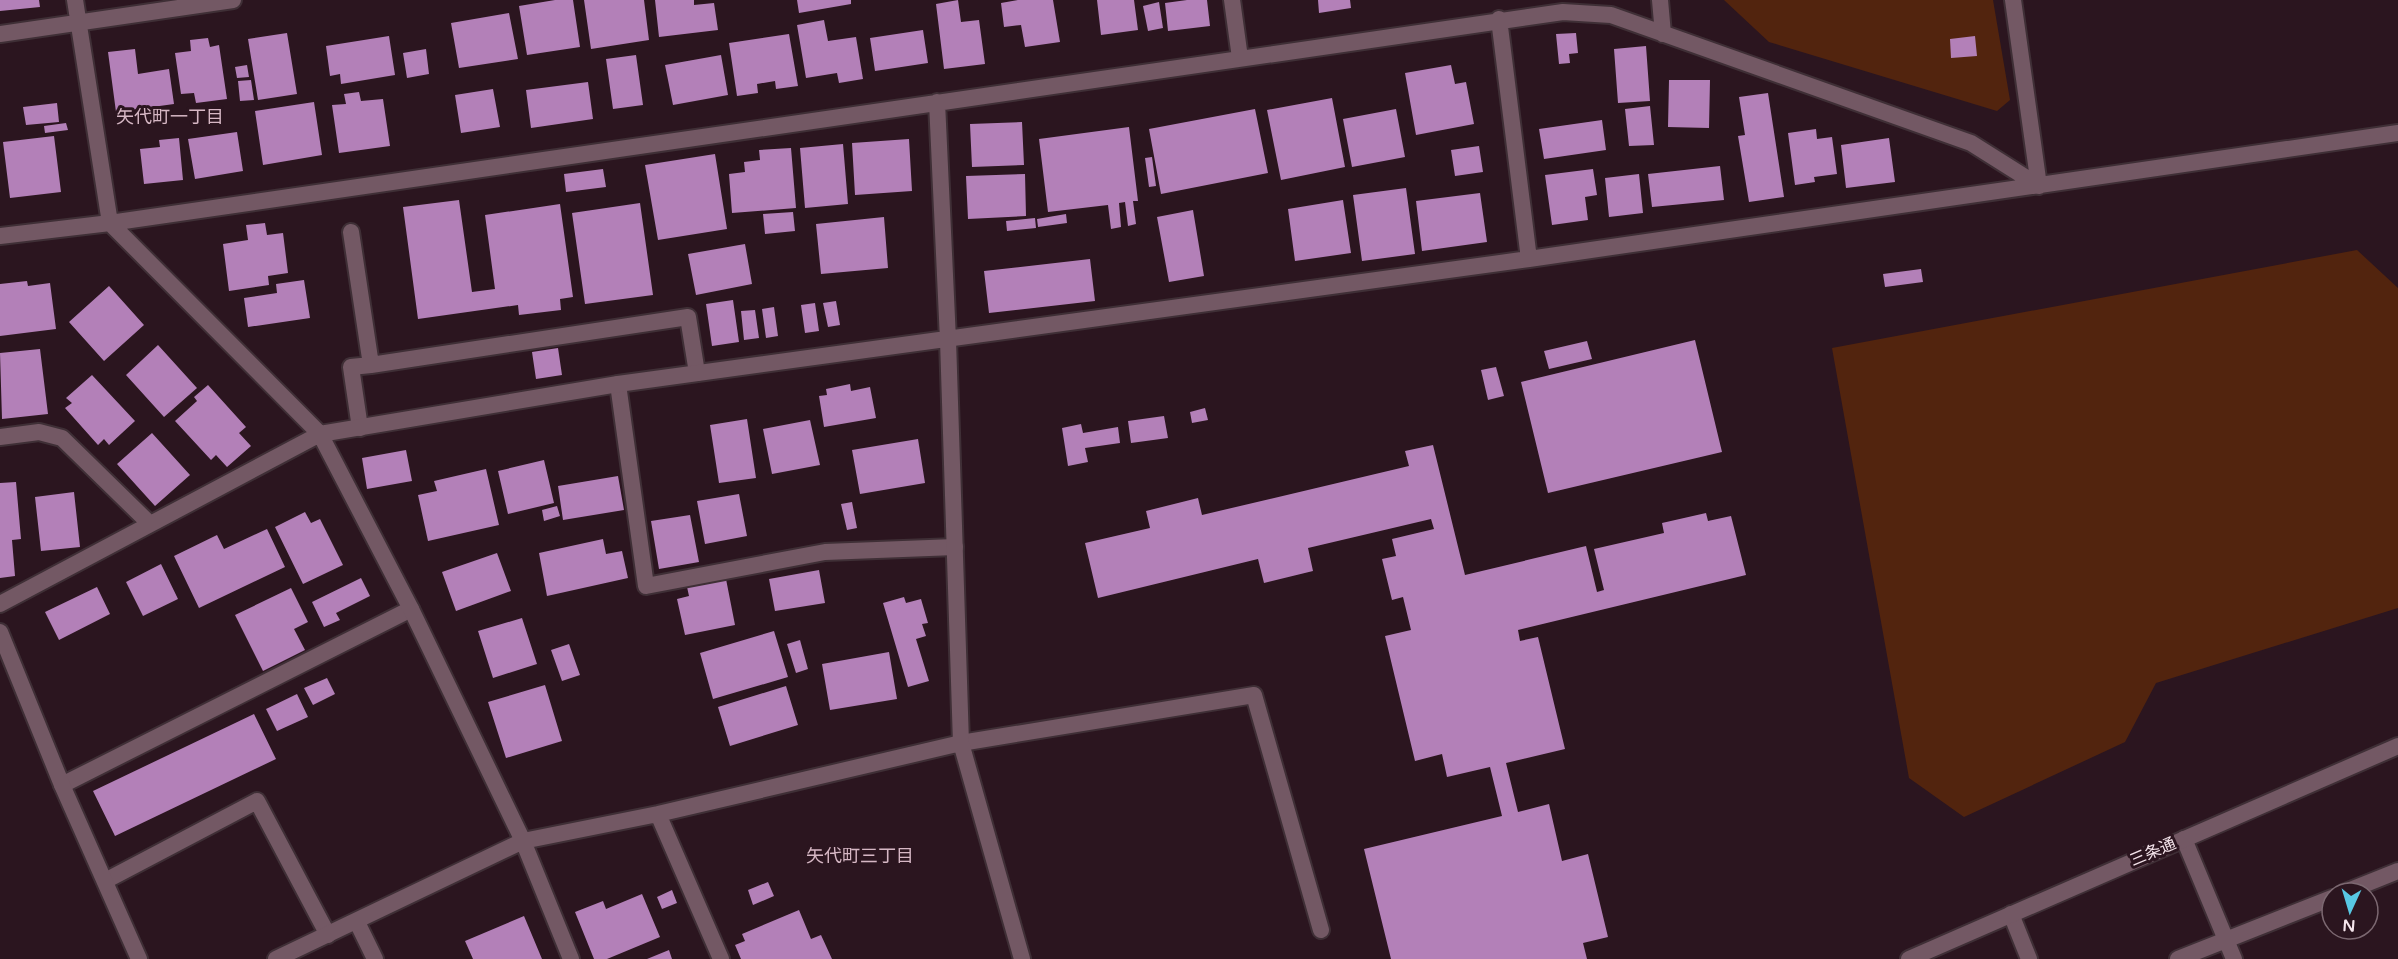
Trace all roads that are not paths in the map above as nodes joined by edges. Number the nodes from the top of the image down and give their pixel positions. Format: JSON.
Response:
{"nodes":[{"id":1,"x":75,"y":0,"type":"edge"},
{"id":2,"x":233,"y":0,"type":"edge"},
{"id":3,"x":1232,"y":0,"type":"edge"},
{"id":4,"x":1660,"y":0,"type":"edge"},
{"id":5,"x":2013,"y":0,"type":"edge"},
{"id":6,"x":1500,"y":19,"type":"junction"},
{"id":7,"x":79,"y":22,"type":"junction"},
{"id":8,"x":0,"y":34,"type":"edge"},
{"id":9,"x":1663,"y":34,"type":"junction"},
{"id":10,"x":1240,"y":58,"type":"junction"},
{"id":11,"x":937,"y":102,"type":"junction"},
{"id":12,"x":2398,"y":133,"type":"edge"},
{"id":13,"x":2038,"y":186,"type":"junction"},
{"id":14,"x":110,"y":223,"type":"junction"},
{"id":15,"x":351,"y":232,"type":"dead end"},
{"id":16,"x":0,"y":236,"type":"edge"},
{"id":17,"x":1530,"y":259,"type":"junction"},
{"id":18,"x":948,"y":340,"type":"junction"},
{"id":19,"x":371,"y":364,"type":"junction"},
{"id":20,"x":697,"y":373,"type":"junction"},
{"id":21,"x":618,"y":384,"type":"junction"},
{"id":22,"x":360,"y":428,"type":"junction"},
{"id":23,"x":320,"y":434,"type":"junction"},
{"id":24,"x":0,"y":437,"type":"edge"},
{"id":25,"x":149,"y":524,"type":"junction"},
{"id":26,"x":955,"y":547,"type":"junction"},
{"id":27,"x":0,"y":604,"type":"edge"},
{"id":28,"x":411,"y":609,"type":"junction"},
{"id":29,"x":0,"y":633,"type":"edge"},
{"id":30,"x":961,"y":743,"type":"junction"},
{"id":31,"x":2398,"y":746,"type":"edge"},
{"id":32,"x":62,"y":785,"type":"junction"},
{"id":33,"x":658,"y":814,"type":"junction"},
{"id":34,"x":2184,"y":839,"type":"junction"},
{"id":35,"x":523,"y":841,"type":"junction"},
{"id":36,"x":2398,"y":871,"type":"edge"},
{"id":37,"x":105,"y":881,"type":"junction"},
{"id":38,"x":2373,"y":881,"type":"edge"},
{"id":39,"x":2320,"y":903,"type":"edge"},
{"id":40,"x":2011,"y":914,"type":"junction"},
{"id":41,"x":357,"y":922,"type":"junction"},
{"id":42,"x":1321,"y":930,"type":"dead end"},
{"id":43,"x":328,"y":935,"type":"junction"},
{"id":44,"x":2226,"y":940,"type":"junction"},
{"id":45,"x":139,"y":959,"type":"edge"},
{"id":46,"x":276,"y":959,"type":"edge"},
{"id":47,"x":375,"y":959,"type":"edge"},
{"id":48,"x":571,"y":959,"type":"edge"},
{"id":49,"x":721,"y":959,"type":"edge"},
{"id":50,"x":1022,"y":959,"type":"edge"},
{"id":51,"x":1909,"y":959,"type":"edge"},
{"id":52,"x":2029,"y":959,"type":"edge"},
{"id":53,"x":2178,"y":959,"type":"edge"},
{"id":54,"x":2234,"y":959,"type":"edge"}],
"edges":[{"from":1,"to":7,"type":"street"},
{"from":2,"to":7,"type":"street"},
{"from":3,"to":10,"type":"street"},
{"from":4,"to":9,"type":"street"},
{"from":5,"to":13,"type":"street"},
{"from":6,"to":9,"type":"street"},
{"from":6,"to":10,"type":"street"},
{"from":6,"to":17,"type":"street"},
{"from":7,"to":8,"type":"street"},
{"from":7,"to":14,"type":"street"},
{"from":9,"to":13,"type":"street"},
{"from":10,"to":11,"type":"street"},
{"from":11,"to":14,"type":"street"},
{"from":11,"to":18,"type":"street"},
{"from":12,"to":13,"type":"street"},
{"from":13,"to":17,"type":"street"},
{"from":14,"to":16,"type":"street"},
{"from":14,"to":23,"type":"street"},
{"from":15,"to":19,"type":"street"},
{"from":17,"to":18,"type":"street"},
{"from":18,"to":20,"type":"street"},
{"from":18,"to":26,"type":"street"},
{"from":19,"to":20,"type":"street"},
{"from":19,"to":22,"type":"street"},
{"from":20,"to":21,"type":"street"},
{"from":21,"to":22,"type":"street"},
{"from":21,"to":26,"type":"street"},
{"from":22,"to":23,"type":"street"},
{"from":23,"to":25,"type":"street"},
{"from":23,"to":28,"type":"street"},
{"from":24,"to":25,"type":"street"},
{"from":25,"to":27,"type":"street"},
{"from":26,"to":30,"type":"street"},
{"from":28,"to":32,"type":"street"},
{"from":28,"to":35,"type":"street"},
{"from":29,"to":32,"type":"street"},
{"from":30,"to":33,"type":"street"},
{"from":30,"to":42,"type":"street"},
{"from":30,"to":50,"type":"street"},
{"from":31,"to":34,"type":"street","name":"三条通"},
{"from":32,"to":37,"type":"street"},
{"from":33,"to":35,"type":"street"},
{"from":33,"to":49,"type":"street"},
{"from":34,"to":40,"type":"street","name":"三条通"},
{"from":34,"to":44,"type":"street"},
{"from":35,"to":41,"type":"street"},
{"from":35,"to":48,"type":"street"},
{"from":36,"to":38,"type":"street"},
{"from":37,"to":43,"type":"street"},
{"from":37,"to":45,"type":"street"},
{"from":39,"to":44,"type":"street"},
{"from":40,"to":51,"type":"street","name":"三条通"},
{"from":40,"to":52,"type":"street"},
{"from":41,"to":43,"type":"street"},
{"from":41,"to":47,"type":"street"},
{"from":43,"to":46,"type":"street"},
{"from":44,"to":53,"type":"street"},
{"from":44,"to":54,"type":"street"}]}
